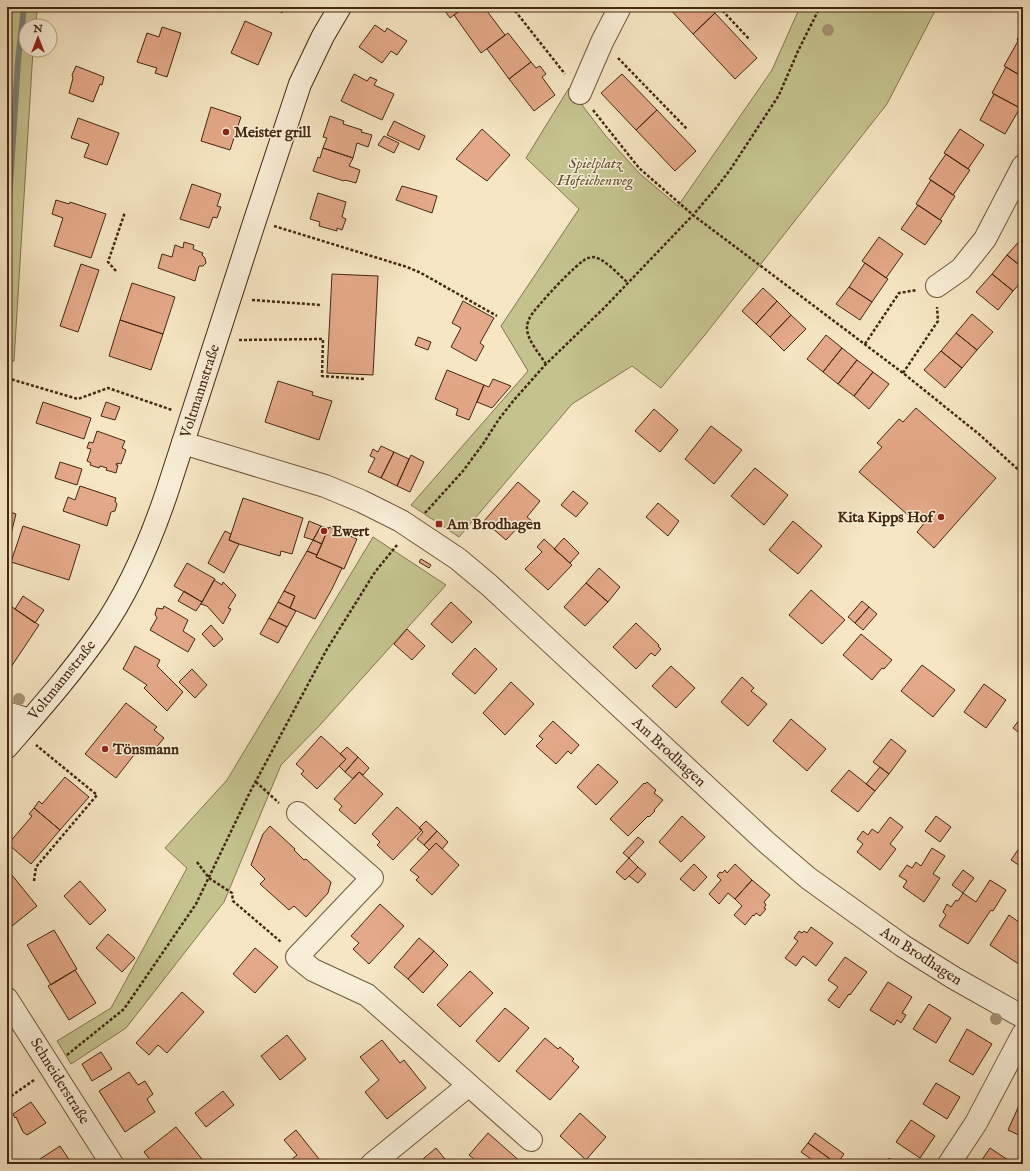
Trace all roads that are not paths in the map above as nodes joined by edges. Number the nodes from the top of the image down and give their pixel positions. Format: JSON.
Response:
{"nodes":[{"id":1,"x":340,"y":7,"type":"edge"},
{"id":2,"x":620,"y":7,"type":"edge"},
{"id":3,"x":580,"y":93,"type":"road end"},
{"id":4,"x":1023,"y":166,"type":"edge"},
{"id":5,"x":937,"y":286,"type":"road end"},
{"id":6,"x":183,"y":443,"type":"junction"},
{"id":7,"x":7,"y":713,"type":"edge"},
{"id":8,"x":19,"y":733,"type":"edge"},
{"id":9,"x":298,"y":813,"type":"road end"},
{"id":10,"x":7,"y":999,"type":"edge"},
{"id":11,"x":1023,"y":1016,"type":"edge"},
{"id":12,"x":1023,"y":1034,"type":"edge"},
{"id":13,"x":469,"y":1085,"type":"junction"},
{"id":14,"x":531,"y":1140,"type":"dead end"},
{"id":15,"x":112,"y":1164,"type":"edge"},
{"id":16,"x":372,"y":1164,"type":"edge"},
{"id":17,"x":949,"y":1164,"type":"edge"}],
"edges":[{"from":1,"to":6,"type":"street","name":"Voltmannstraße"},
{"from":2,"to":3,"type":"street"},
{"from":4,"to":5,"type":"street"},
{"from":6,"to":8,"type":"street","name":"Voltmannstraße"},
{"from":6,"to":11,"type":"street","name":"Am Brodhagen"},
{"from":7,"to":8,"type":"street"},
{"from":9,"to":13,"type":"street"},
{"from":10,"to":15,"type":"street","name":"Schneiderstraße"},
{"from":12,"to":17,"type":"street"},
{"from":13,"to":14,"type":"street"},
{"from":13,"to":16,"type":"street"}]}
